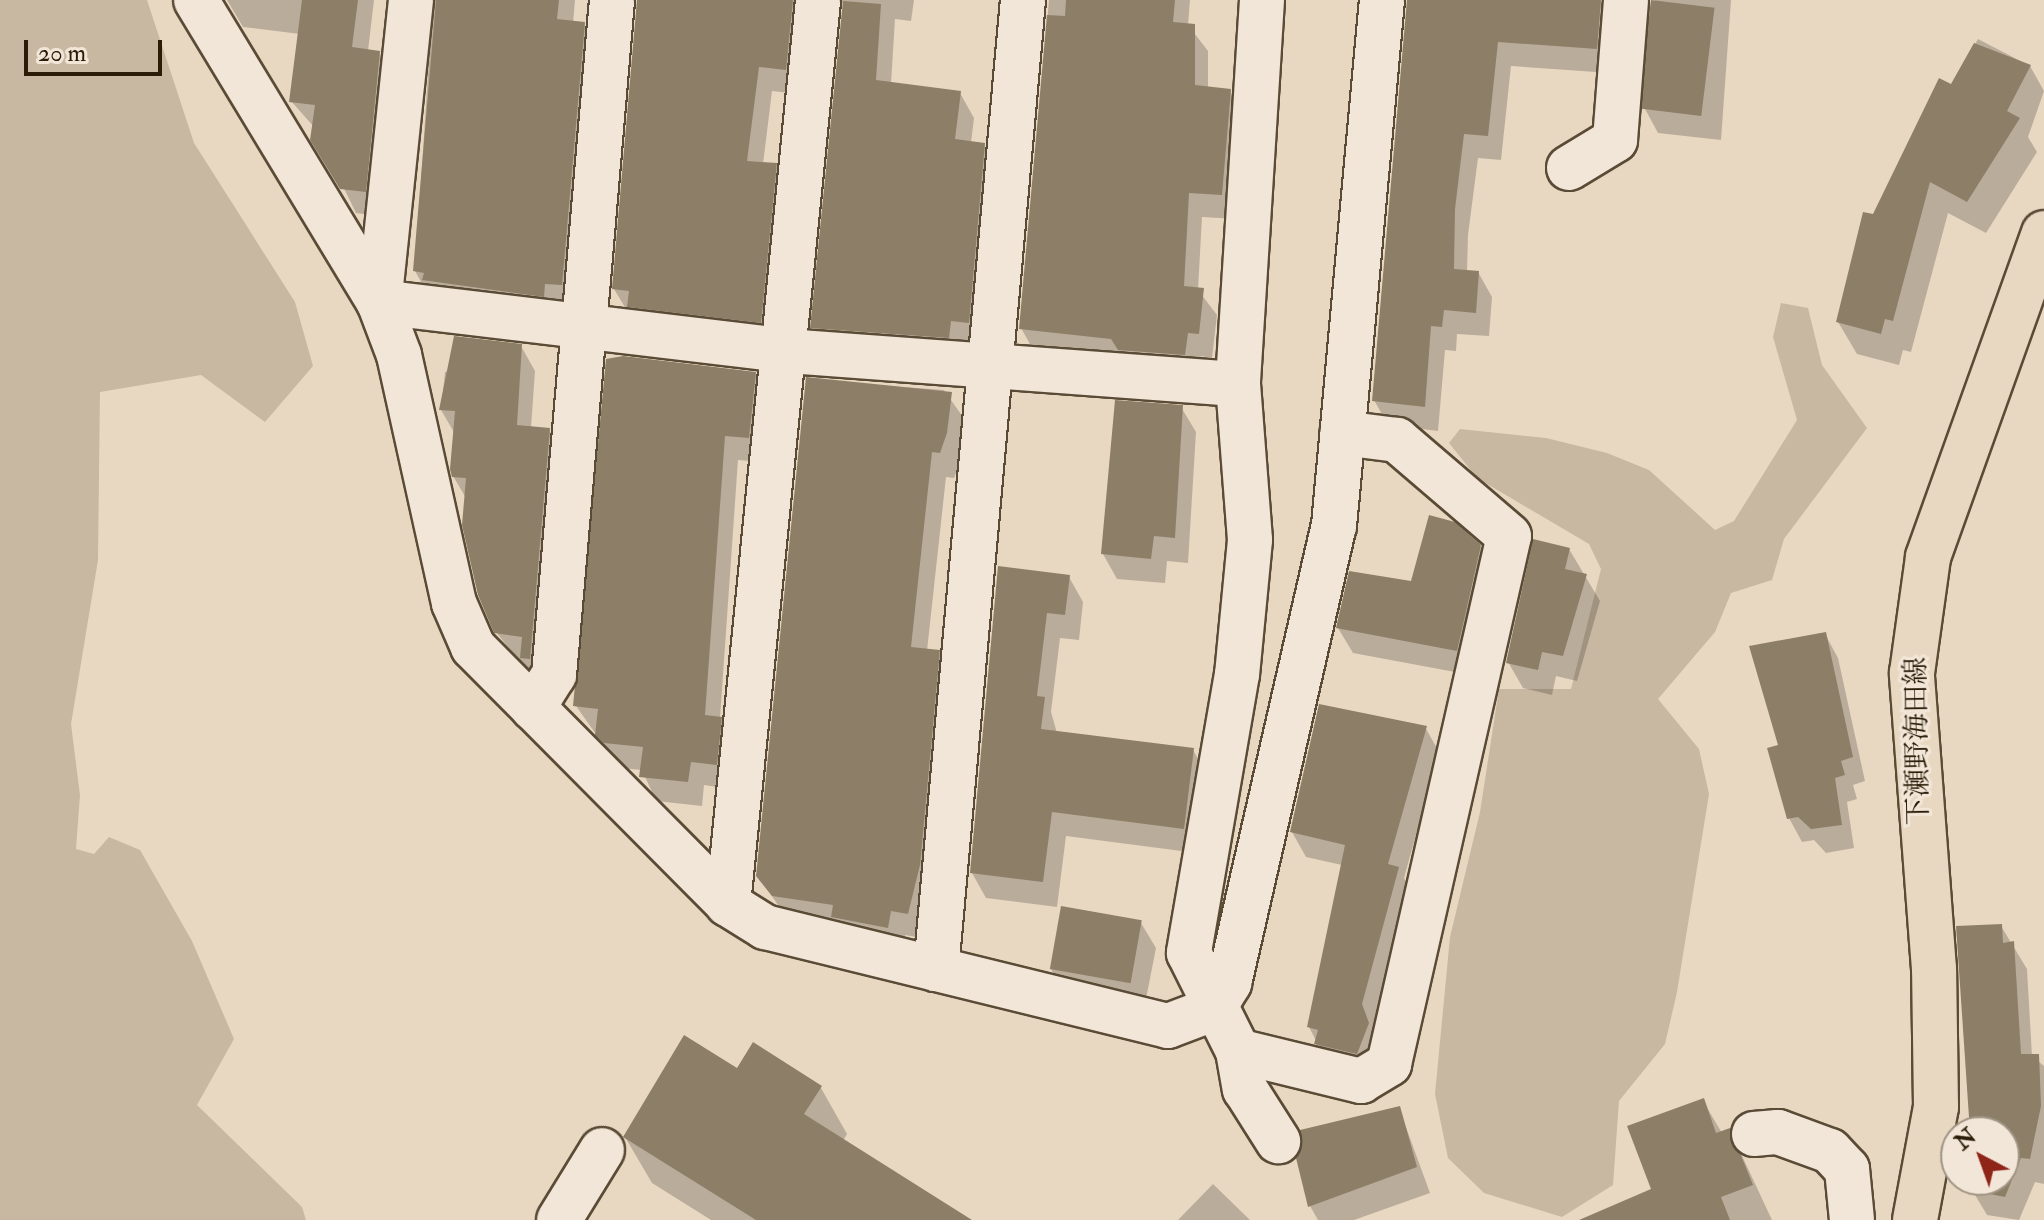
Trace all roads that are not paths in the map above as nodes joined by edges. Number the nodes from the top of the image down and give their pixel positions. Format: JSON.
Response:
{"nodes":[{"id":1,"x":196,"y":0,"type":"edge"},
{"id":2,"x":411,"y":0,"type":"edge"},
{"id":3,"x":612,"y":0,"type":"edge"},
{"id":4,"x":818,"y":0,"type":"edge"},
{"id":5,"x":1023,"y":0,"type":"edge"},
{"id":6,"x":1262,"y":0,"type":"edge"},
{"id":7,"x":1382,"y":0,"type":"edge"},
{"id":8,"x":1626,"y":0,"type":"edge"},
{"id":9,"x":1569,"y":168,"type":"dead end"},
{"id":10,"x":2044,"y":233,"type":"edge"},
{"id":11,"x":379,"y":302,"type":"junction"},
{"id":12,"x":585,"y":329,"type":"junction"},
{"id":13,"x":787,"y":351,"type":"junction"},
{"id":14,"x":991,"y":370,"type":"junction"},
{"id":15,"x":1238,"y":384,"type":"junction"},
{"id":16,"x":1342,"y":433,"type":"junction"},
{"id":17,"x":533,"y":708,"type":"junction"},
{"id":18,"x":728,"y":904,"type":"junction"},
{"id":19,"x":936,"y":969,"type":"junction"},
{"id":20,"x":1213,"y":1009,"type":"junction"},
{"id":21,"x":1238,"y":1051,"type":"junction"},
{"id":22,"x":1754,"y":1134,"type":"dead end"},
{"id":23,"x":1278,"y":1141,"type":"dead end"},
{"id":24,"x":602,"y":1150,"type":"dead end"},
{"id":25,"x":559,"y":1220,"type":"edge"},
{"id":26,"x":1852,"y":1220,"type":"edge"},
{"id":27,"x":1915,"y":1220,"type":"edge"}],
"edges":[{"from":1,"to":11,"type":"street"},
{"from":2,"to":11,"type":"street"},
{"from":3,"to":12,"type":"street"},
{"from":4,"to":13,"type":"street"},
{"from":5,"to":14,"type":"street"},
{"from":6,"to":15,"type":"street"},
{"from":7,"to":16,"type":"street"},
{"from":8,"to":9,"type":"street"},
{"from":10,"to":27,"type":"main road","name":"下瀬野海田線"},
{"from":11,"to":12,"type":"street"},
{"from":11,"to":17,"type":"street"},
{"from":12,"to":13,"type":"street"},
{"from":12,"to":17,"type":"street"},
{"from":13,"to":14,"type":"street"},
{"from":13,"to":18,"type":"street"},
{"from":14,"to":15,"type":"street"},
{"from":14,"to":19,"type":"street"},
{"from":15,"to":20,"type":"street"},
{"from":16,"to":20,"type":"street"},
{"from":16,"to":21,"type":"street"},
{"from":17,"to":18,"type":"street"},
{"from":18,"to":19,"type":"street"},
{"from":19,"to":20,"type":"street"},
{"from":20,"to":21,"type":"street"},
{"from":21,"to":23,"type":"street"},
{"from":22,"to":26,"type":"street"},
{"from":24,"to":25,"type":"street"}]}
